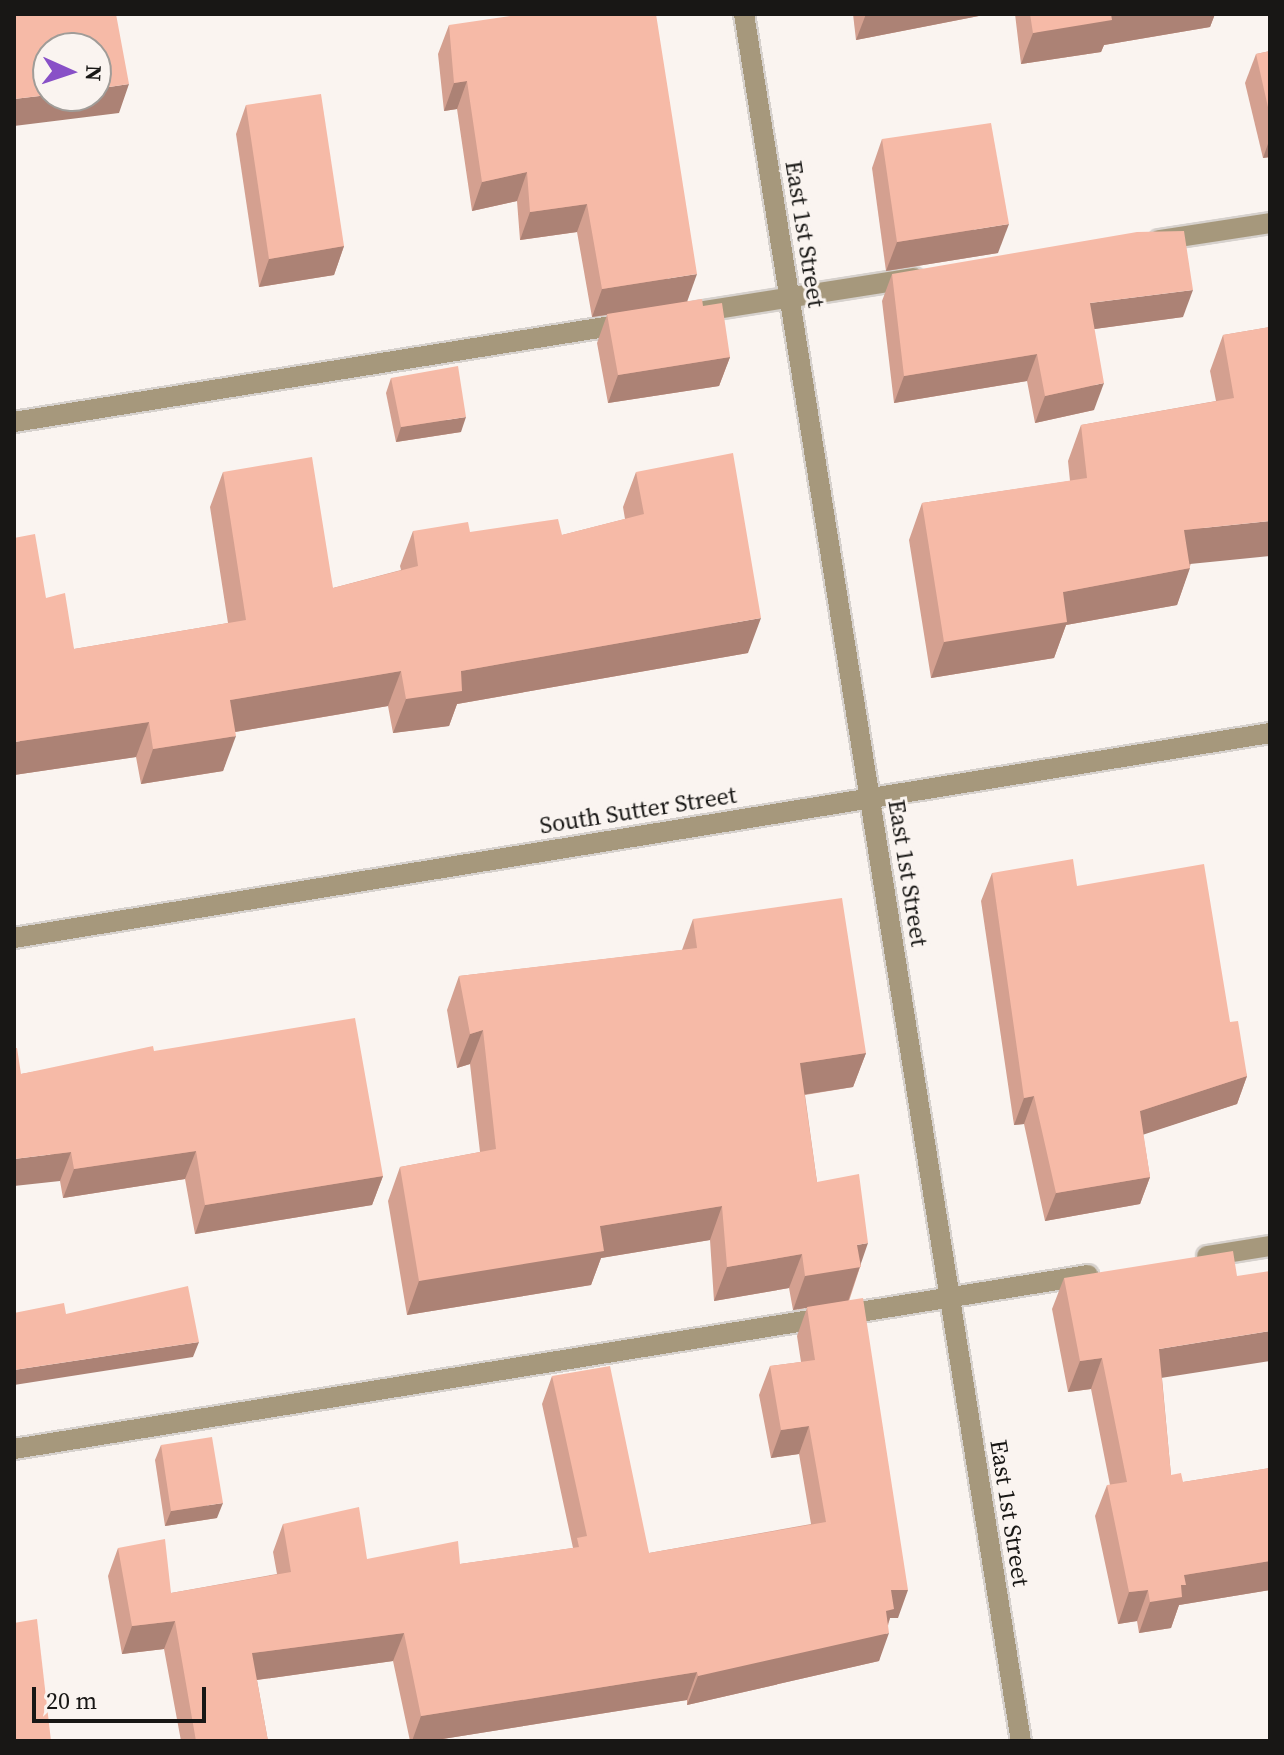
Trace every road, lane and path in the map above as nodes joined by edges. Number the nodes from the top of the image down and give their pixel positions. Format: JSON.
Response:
{"nodes":[{"id":1,"x":744,"y":14,"type":"edge"},
{"id":2,"x":1270,"y":223,"type":"edge"},
{"id":3,"x":1130,"y":245,"type":"edge"},
{"id":4,"x":929,"y":276,"type":"edge"},
{"id":5,"x":789,"y":297,"type":"junction"},
{"id":6,"x":681,"y":315,"type":"edge"},
{"id":7,"x":650,"y":320,"type":"edge"},
{"id":8,"x":14,"y":422,"type":"edge"},
{"id":9,"x":1270,"y":733,"type":"edge"},
{"id":10,"x":870,"y":798,"type":"junction"},
{"id":11,"x":14,"y":938,"type":"edge"},
{"id":12,"x":1270,"y":1246,"type":"edge"},
{"id":13,"x":1178,"y":1261,"type":"edge"},
{"id":14,"x":1117,"y":1271,"type":"edge"},
{"id":15,"x":949,"y":1297,"type":"junction"},
{"id":16,"x":14,"y":1449,"type":"edge"},
{"id":17,"x":1021,"y":1741,"type":"edge"}],
"edges":[{"from":1,"to":5,"type":"street","name":"East 1st Street"},
{"from":2,"to":3,"type":"street"},
{"from":4,"to":5,"type":"street"},
{"from":5,"to":6,"type":"street"},
{"from":5,"to":10,"type":"street","name":"East 1st Street"},
{"from":7,"to":8,"type":"street"},
{"from":9,"to":10,"type":"street","name":"South Sutter Street"},
{"from":10,"to":11,"type":"street","name":"South Sutter Street"},
{"from":10,"to":15,"type":"street","name":"East 1st Street"},
{"from":12,"to":13,"type":"street"},
{"from":14,"to":15,"type":"street"},
{"from":15,"to":16,"type":"street"},
{"from":15,"to":17,"type":"street","name":"East 1st Street"}]}
